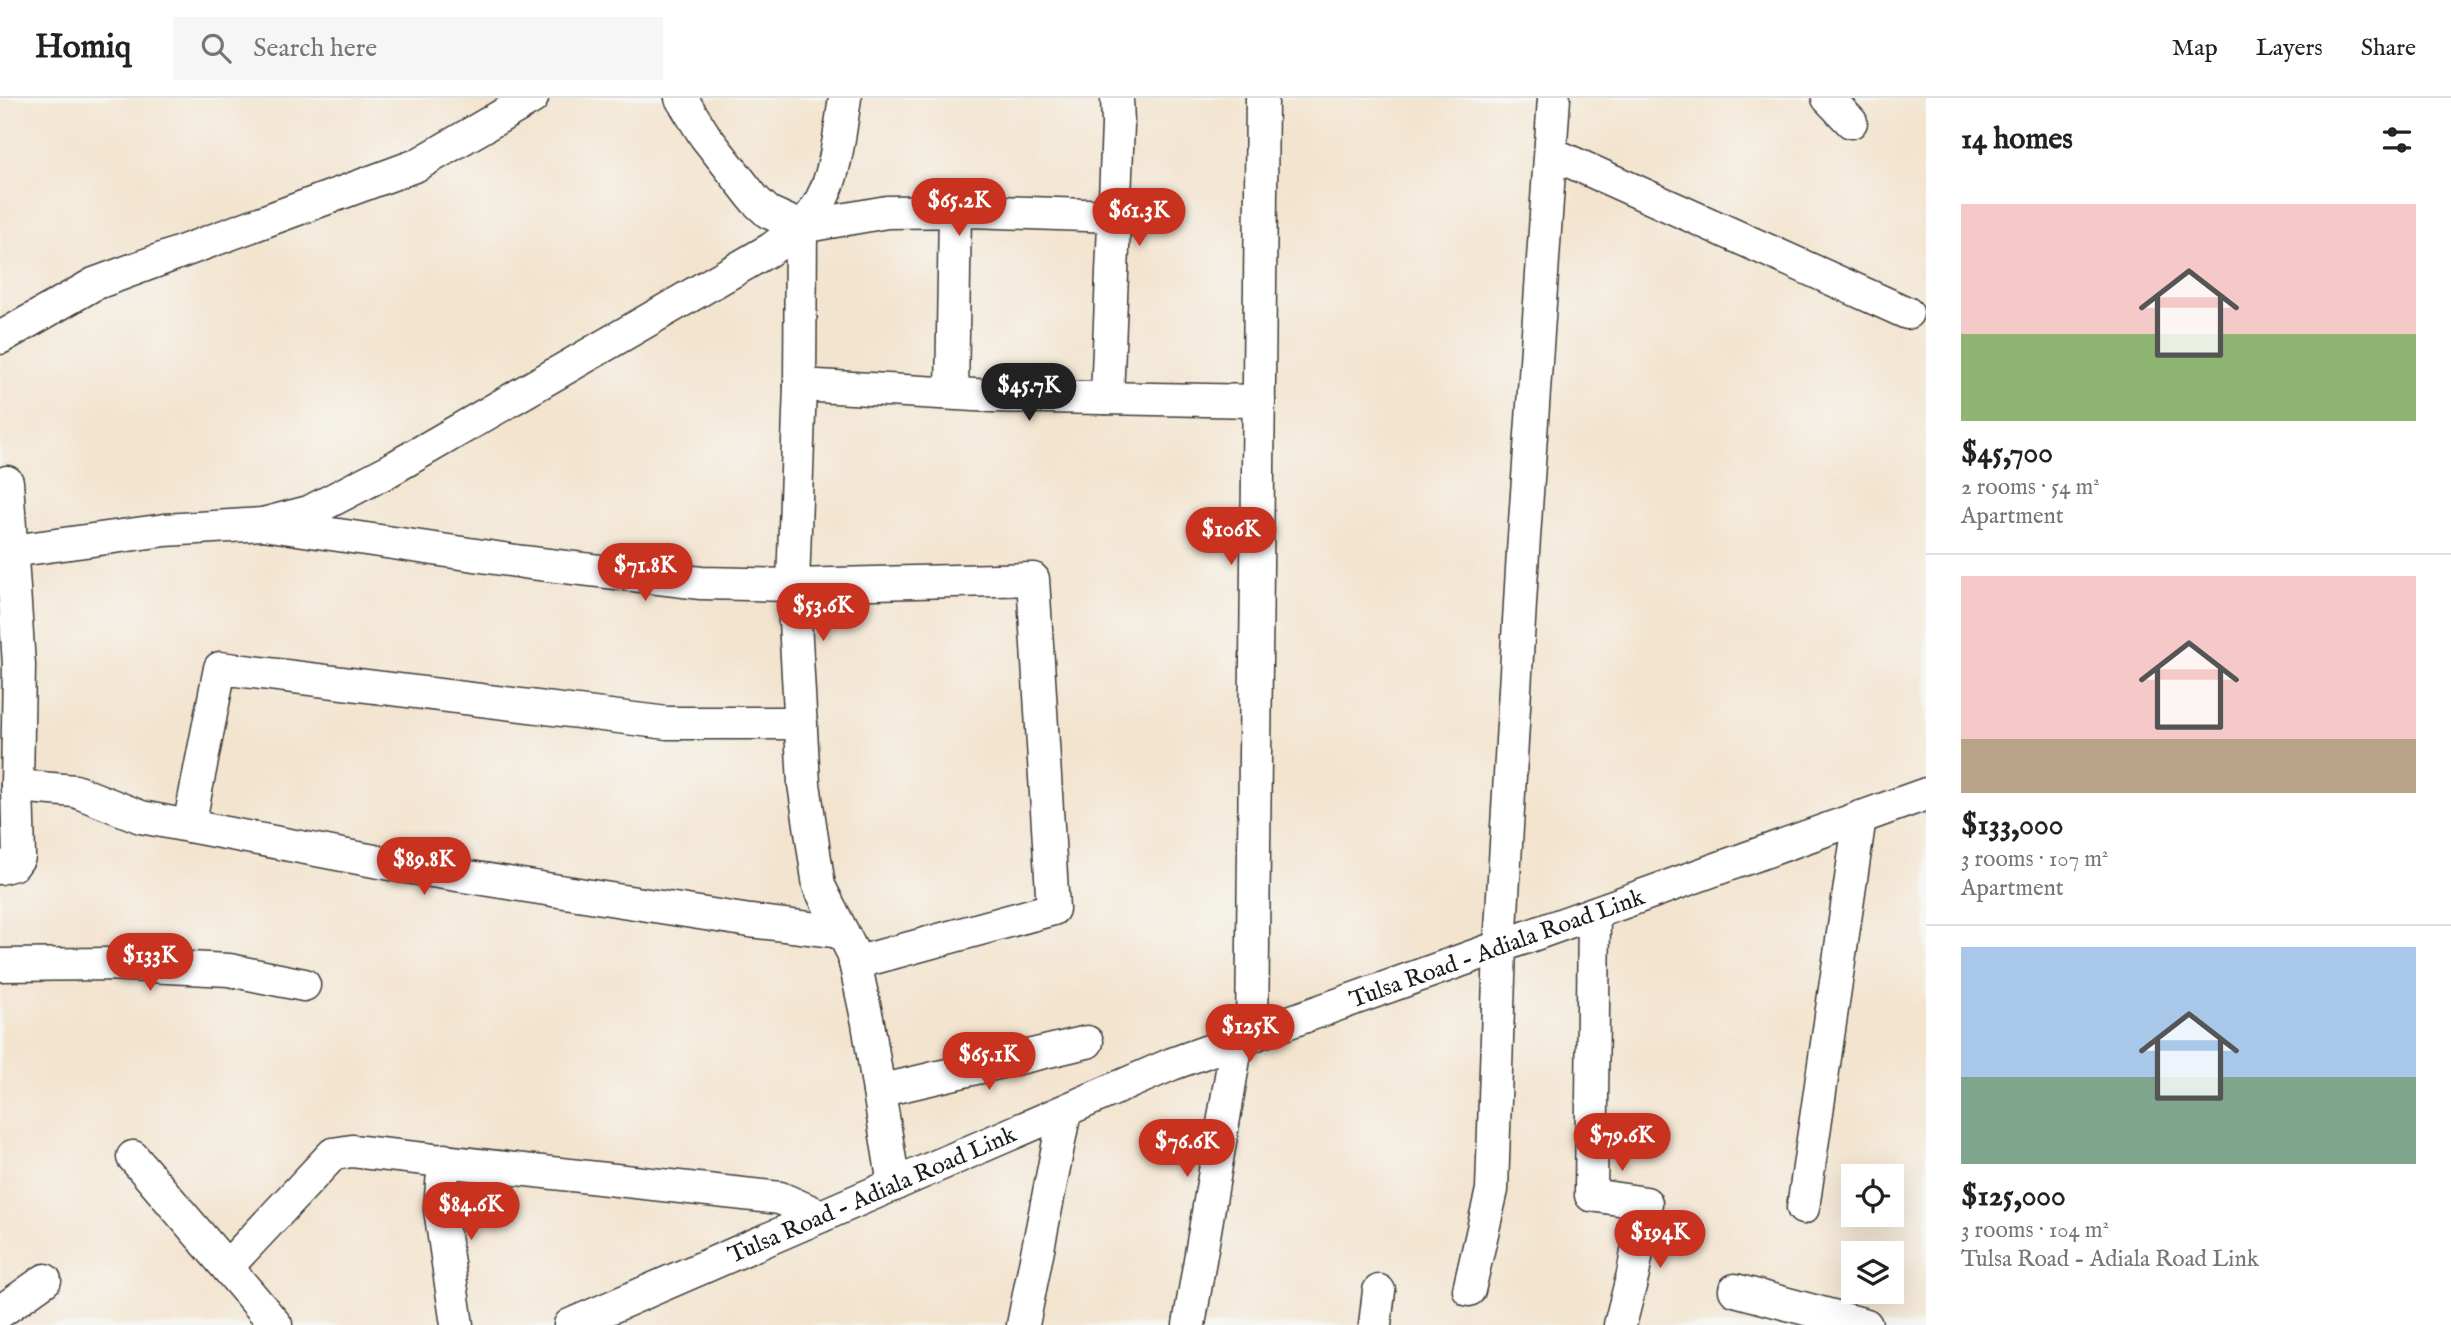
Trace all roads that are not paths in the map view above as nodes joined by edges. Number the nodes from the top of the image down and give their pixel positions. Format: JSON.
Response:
{"nodes":[{"id":1,"x":532,"y":98,"type":"edge"},
{"id":2,"x":681,"y":98,"type":"edge"},
{"id":3,"x":845,"y":98,"type":"edge"},
{"id":4,"x":1117,"y":98,"type":"edge"},
{"id":5,"x":1262,"y":98,"type":"edge"},
{"id":6,"x":1554,"y":98,"type":"edge"},
{"id":7,"x":1828,"y":98,"type":"edge"},
{"id":8,"x":1851,"y":122,"type":"dead end"},
{"id":9,"x":1551,"y":153,"type":"junction"},
{"id":10,"x":955,"y":211,"type":"junction"},
{"id":11,"x":1114,"y":216,"type":"junction"},
{"id":12,"x":801,"y":227,"type":"junction"},
{"id":13,"x":1907,"y":313,"type":"dead end"},
{"id":14,"x":0,"y":338,"type":"edge"},
{"id":15,"x":800,"y":385,"type":"junction"},
{"id":16,"x":952,"y":393,"type":"junction"},
{"id":17,"x":1107,"y":398,"type":"junction"},
{"id":18,"x":1259,"y":401,"type":"junction"},
{"id":19,"x":7,"y":482,"type":"dead end"},
{"id":20,"x":263,"y":524,"type":"junction"},
{"id":21,"x":12,"y":551,"type":"junction"},
{"id":22,"x":793,"y":585,"type":"junction"},
{"id":23,"x":801,"y":723,"type":"junction"},
{"id":24,"x":17,"y":786,"type":"junction"},
{"id":25,"x":1926,"y":794,"type":"edge"},
{"id":26,"x":1860,"y":817,"type":"junction"},
{"id":27,"x":190,"y":826,"type":"junction"},
{"id":28,"x":0,"y":868,"type":"edge"},
{"id":29,"x":1594,"y":914,"type":"junction"},
{"id":30,"x":842,"y":932,"type":"junction"},
{"id":31,"x":1500,"y":947,"type":"junction"},
{"id":32,"x":855,"y":962,"type":"junction"},
{"id":33,"x":0,"y":965,"type":"edge"},
{"id":34,"x":304,"y":985,"type":"dead end"},
{"id":35,"x":1245,"y":1038,"type":"junction"},
{"id":36,"x":1087,"y":1042,"type":"dead end"},
{"id":37,"x":879,"y":1091,"type":"junction"},
{"id":38,"x":1065,"y":1111,"type":"junction"},
{"id":39,"x":133,"y":1157,"type":"dead end"},
{"id":40,"x":444,"y":1160,"type":"junction"},
{"id":41,"x":894,"y":1185,"type":"junction"},
{"id":42,"x":1803,"y":1208,"type":"dead end"},
{"id":43,"x":821,"y":1216,"type":"junction"},
{"id":44,"x":227,"y":1267,"type":"junction"},
{"id":45,"x":46,"y":1280,"type":"dead end"},
{"id":46,"x":1469,"y":1290,"type":"dead end"},
{"id":47,"x":1735,"y":1290,"type":"dead end"},
{"id":48,"x":1379,"y":1291,"type":"dead end"},
{"id":49,"x":0,"y":1312,"type":"edge"},
{"id":50,"x":1818,"y":1319,"type":"edge"},
{"id":51,"x":276,"y":1325,"type":"edge"},
{"id":52,"x":457,"y":1325,"type":"edge"},
{"id":53,"x":570,"y":1325,"type":"edge"},
{"id":54,"x":1023,"y":1325,"type":"edge"},
{"id":55,"x":1189,"y":1325,"type":"edge"},
{"id":56,"x":1375,"y":1325,"type":"edge"},
{"id":57,"x":1620,"y":1325,"type":"edge"},
{"id":58,"x":1866,"y":1325,"type":"edge"}],
"edges":[{"from":1,"to":14,"type":"street"},
{"from":2,"to":12,"type":"street"},
{"from":3,"to":12,"type":"street"},
{"from":4,"to":11,"type":"street"},
{"from":5,"to":18,"type":"street"},
{"from":6,"to":9,"type":"street"},
{"from":7,"to":8,"type":"street"},
{"from":9,"to":13,"type":"street"},
{"from":9,"to":31,"type":"street"},
{"from":10,"to":11,"type":"street"},
{"from":10,"to":12,"type":"street"},
{"from":10,"to":16,"type":"street"},
{"from":11,"to":17,"type":"street"},
{"from":12,"to":15,"type":"street"},
{"from":12,"to":20,"type":"street"},
{"from":15,"to":16,"type":"street"},
{"from":15,"to":22,"type":"street"},
{"from":16,"to":17,"type":"street"},
{"from":17,"to":18,"type":"street"},
{"from":18,"to":35,"type":"street"},
{"from":19,"to":21,"type":"street"},
{"from":20,"to":21,"type":"street"},
{"from":20,"to":22,"type":"street"},
{"from":21,"to":24,"type":"street"},
{"from":22,"to":23,"type":"street"},
{"from":22,"to":32,"type":"street"},
{"from":23,"to":27,"type":"street"},
{"from":23,"to":30,"type":"street"},
{"from":24,"to":27,"type":"street"},
{"from":24,"to":28,"type":"street"},
{"from":25,"to":26,"type":"street","name":"Tulsa Road - Adiala Road Link"},
{"from":26,"to":29,"type":"street","name":"Tulsa Road - Adiala Road Link"},
{"from":26,"to":42,"type":"street"},
{"from":27,"to":30,"type":"street"},
{"from":29,"to":31,"type":"street","name":"Tulsa Road - Adiala Road Link"},
{"from":29,"to":57,"type":"street"},
{"from":30,"to":32,"type":"street"},
{"from":31,"to":35,"type":"street","name":"Tulsa Road - Adiala Road Link"},
{"from":31,"to":46,"type":"street"},
{"from":32,"to":37,"type":"street"},
{"from":33,"to":34,"type":"street"},
{"from":35,"to":38,"type":"street","name":"Tulsa Road - Adiala Road Link"},
{"from":35,"to":55,"type":"street"},
{"from":36,"to":37,"type":"street"},
{"from":37,"to":41,"type":"street"},
{"from":38,"to":41,"type":"street","name":"Tulsa Road - Adiala Road Link"},
{"from":38,"to":54,"type":"street"},
{"from":39,"to":44,"type":"street"},
{"from":40,"to":43,"type":"street"},
{"from":40,"to":44,"type":"street"},
{"from":40,"to":52,"type":"street"},
{"from":41,"to":43,"type":"street","name":"Tulsa Road - Adiala Road Link"},
{"from":43,"to":53,"type":"street","name":"Tulsa Road - Adiala Road Link"},
{"from":44,"to":51,"type":"street"},
{"from":45,"to":49,"type":"street"},
{"from":47,"to":50,"type":"street"},
{"from":48,"to":56,"type":"street"},
{"from":50,"to":58,"type":"street"}]}
